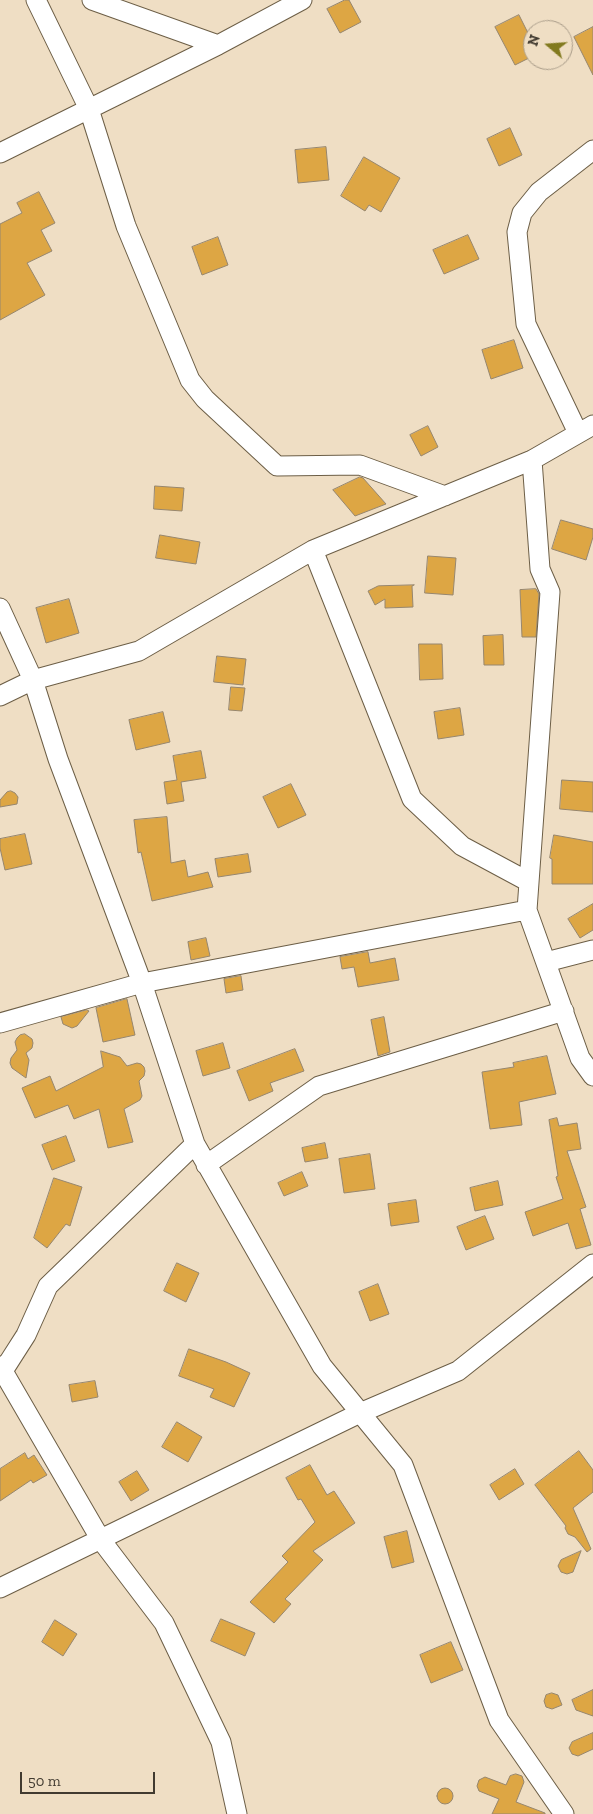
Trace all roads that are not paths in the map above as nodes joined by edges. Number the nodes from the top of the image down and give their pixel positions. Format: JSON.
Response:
{"nodes":[{"id":1,"x":36,"y":0,"type":"edge"},
{"id":2,"x":92,"y":0,"type":"edge"},
{"id":3,"x":302,"y":0,"type":"edge"},
{"id":4,"x":218,"y":45,"type":"junction"},
{"id":5,"x":89,"y":109,"type":"junction"},
{"id":6,"x":593,"y":150,"type":"edge"},
{"id":7,"x":0,"y":153,"type":"edge"},
{"id":8,"x":586,"y":429,"type":"edge"},
{"id":9,"x":532,"y":460,"type":"junction"},
{"id":10,"x":445,"y":496,"type":"junction"},
{"id":11,"x":313,"y":550,"type":"junction"},
{"id":12,"x":0,"y":608,"type":"edge"},
{"id":13,"x":33,"y":680,"type":"junction"},
{"id":14,"x":0,"y":696,"type":"edge"},
{"id":15,"x":529,"y":882,"type":"junction"},
{"id":16,"x":527,"y":910,"type":"junction"},
{"id":17,"x":593,"y":950,"type":"edge"},
{"id":18,"x":546,"y":962,"type":"junction"},
{"id":19,"x":142,"y":983,"type":"junction"},
{"id":20,"x":564,"y":1011,"type":"junction"},
{"id":21,"x":0,"y":1023,"type":"edge"},
{"id":22,"x":593,"y":1076,"type":"edge"},
{"id":23,"x":195,"y":1144,"type":"junction"},
{"id":24,"x":206,"y":1165,"type":"junction"},
{"id":25,"x":593,"y":1264,"type":"edge"},
{"id":26,"x":1,"y":1369,"type":"edge"},
{"id":27,"x":360,"y":1413,"type":"junction"},
{"id":28,"x":101,"y":1540,"type":"junction"},
{"id":29,"x":0,"y":1588,"type":"edge"},
{"id":30,"x":237,"y":1814,"type":"edge"},
{"id":31,"x":564,"y":1814,"type":"edge"}],
"edges":[{"from":1,"to":5,"type":"street"},
{"from":2,"to":4,"type":"street"},
{"from":3,"to":4,"type":"street"},
{"from":4,"to":5,"type":"street"},
{"from":5,"to":7,"type":"street"},
{"from":5,"to":10,"type":"street"},
{"from":6,"to":8,"type":"street"},
{"from":8,"to":9,"type":"street"},
{"from":9,"to":10,"type":"street"},
{"from":9,"to":15,"type":"street"},
{"from":10,"to":11,"type":"street"},
{"from":11,"to":13,"type":"street"},
{"from":11,"to":15,"type":"street"},
{"from":12,"to":13,"type":"street"},
{"from":13,"to":14,"type":"street"},
{"from":13,"to":19,"type":"street"},
{"from":15,"to":16,"type":"street"},
{"from":16,"to":18,"type":"street"},
{"from":16,"to":19,"type":"street"},
{"from":17,"to":18,"type":"street"},
{"from":18,"to":20,"type":"street"},
{"from":19,"to":21,"type":"street"},
{"from":19,"to":23,"type":"street"},
{"from":20,"to":22,"type":"street"},
{"from":20,"to":24,"type":"street"},
{"from":23,"to":24,"type":"street"},
{"from":23,"to":26,"type":"street"},
{"from":24,"to":27,"type":"street"},
{"from":25,"to":27,"type":"street"},
{"from":26,"to":28,"type":"street"},
{"from":27,"to":28,"type":"street"},
{"from":27,"to":31,"type":"street"},
{"from":28,"to":29,"type":"street"},
{"from":28,"to":30,"type":"street"}]}
